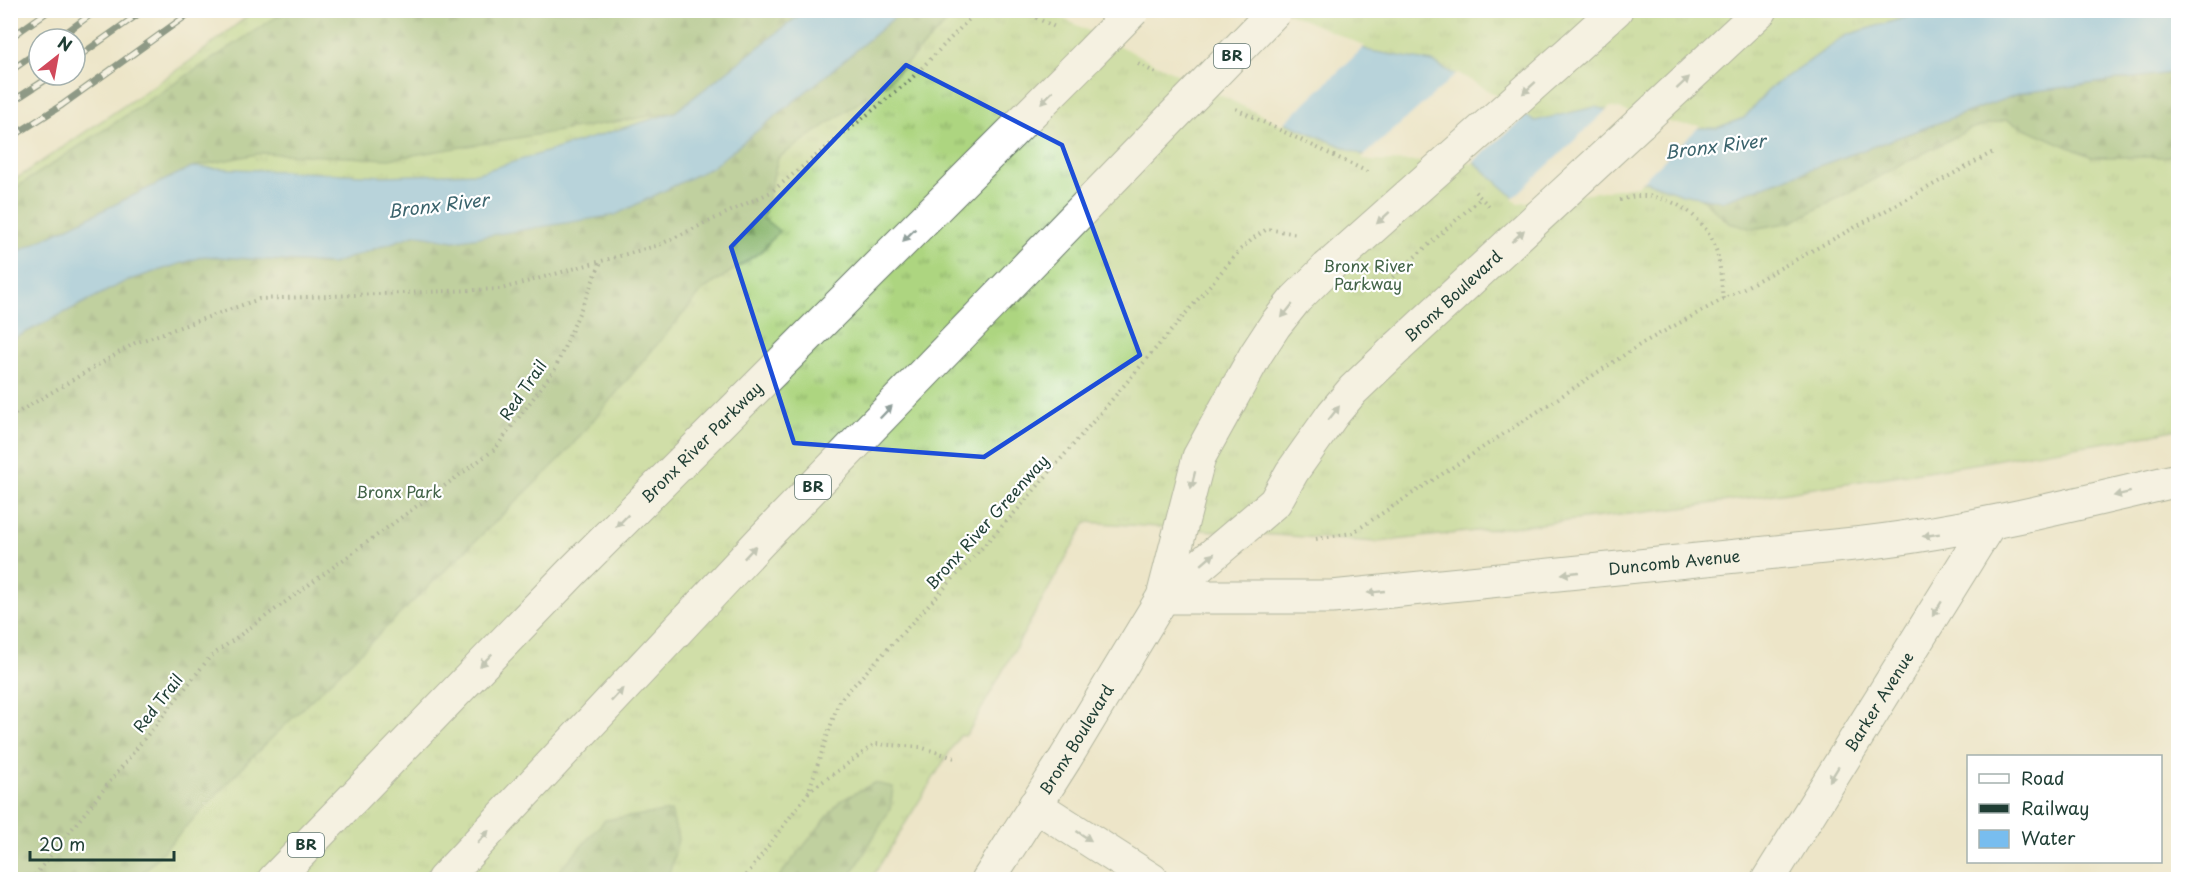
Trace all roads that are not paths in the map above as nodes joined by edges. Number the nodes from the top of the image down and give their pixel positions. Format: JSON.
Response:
{"nodes":[{"id":1,"x":1111,"y":10,"type":"edge"},
{"id":2,"x":1133,"y":10,"type":"edge"},
{"id":3,"x":1276,"y":10,"type":"edge"},
{"id":4,"x":1616,"y":10,"type":"edge"},
{"id":5,"x":1755,"y":12,"type":"edge"},
{"id":6,"x":1088,"y":56,"type":"junction"},
{"id":7,"x":2178,"y":480,"type":"edge"},
{"id":8,"x":1990,"y":524,"type":"junction"},
{"id":9,"x":1163,"y":597,"type":"junction"},
{"id":10,"x":1035,"y":805,"type":"junction"},
{"id":11,"x":274,"y":879,"type":"edge"},
{"id":12,"x":443,"y":879,"type":"edge"},
{"id":13,"x":988,"y":879,"type":"edge"},
{"id":14,"x":1152,"y":879,"type":"edge"},
{"id":15,"x":1768,"y":879,"type":"edge"}],
"edges":[{"from":1,"to":6,"type":"main road"},
{"from":2,"to":6,"type":"main road","name":"Bronx River Parkway","number":"BR","bridge":true},
{"from":12,"to":3,"type":"main road","number":"BR","one_way":true,"bridge":true},
{"from":4,"to":9,"type":"main road","name":"Bronx Boulevard","one_way":true,"bridge":true},
{"from":9,"to":5,"type":"main road","name":"Bronx Boulevard","one_way":true,"bridge":true},
{"from":6,"to":11,"type":"main road","name":"Bronx River Parkway","number":"BR","one_way":true},
{"from":7,"to":8,"type":"main road","name":"Duncomb Avenue","one_way":true},
{"from":8,"to":9,"type":"main road","name":"Duncomb Avenue","one_way":true},
{"from":8,"to":15,"type":"main road","name":"Barker Avenue","one_way":true},
{"from":9,"to":10,"type":"main road","name":"Bronx Boulevard"},
{"from":10,"to":13,"type":"main road","name":"Bronx Boulevard"},
{"from":10,"to":14,"type":"main road","one_way":true}]}
